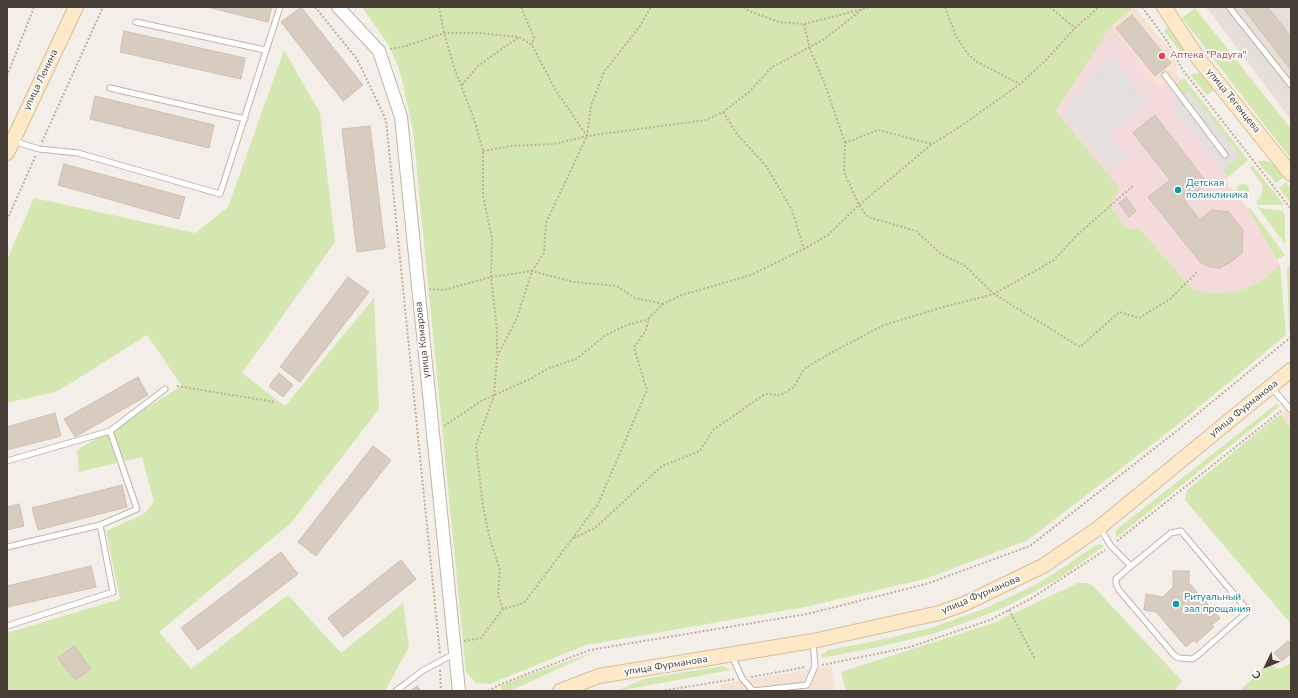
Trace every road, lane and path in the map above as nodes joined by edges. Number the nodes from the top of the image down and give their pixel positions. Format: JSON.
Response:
{"nodes":[{"id":1,"x":34,"y":7,"type":"edge"},
{"id":2,"x":76,"y":7,"type":"edge"},
{"id":3,"x":103,"y":7,"type":"edge"},
{"id":4,"x":280,"y":7,"type":"edge"},
{"id":5,"x":315,"y":7,"type":"edge"},
{"id":6,"x":338,"y":7,"type":"edge"},
{"id":7,"x":439,"y":7,"type":"edge"},
{"id":8,"x":521,"y":7,"type":"edge"},
{"id":9,"x":651,"y":7,"type":"edge"},
{"id":10,"x":744,"y":7,"type":"edge"},
{"id":11,"x":871,"y":7,"type":"edge"},
{"id":12,"x":945,"y":7,"type":"edge"},
{"id":13,"x":1050,"y":7,"type":"edge"},
{"id":14,"x":1099,"y":7,"type":"edge"},
{"id":15,"x":1142,"y":7,"type":"edge"},
{"id":16,"x":1164,"y":7,"type":"edge"},
{"id":17,"x":1229,"y":7,"type":"edge"},
{"id":18,"x":864,"y":8,"type":"edge"},
{"id":19,"x":136,"y":22,"type":"dead end"},
{"id":20,"x":804,"y":24,"type":"junction"},
{"id":21,"x":1075,"y":28,"type":"junction"},
{"id":22,"x":444,"y":33,"type":"junction"},
{"id":23,"x":519,"y":37,"type":"junction"},
{"id":24,"x":532,"y":45,"type":"junction"},
{"id":25,"x":810,"y":49,"type":"junction"},
{"id":26,"x":266,"y":50,"type":"junction"},
{"id":27,"x":379,"y":51,"type":"junction"},
{"id":28,"x":1165,"y":75,"type":"dead end"},
{"id":29,"x":7,"y":76,"type":"edge"},
{"id":30,"x":1020,"y":84,"type":"junction"},
{"id":31,"x":462,"y":85,"type":"junction"},
{"id":32,"x":1291,"y":85,"type":"edge"},
{"id":33,"x":110,"y":88,"type":"dead end"},
{"id":34,"x":723,"y":112,"type":"junction"},
{"id":35,"x":245,"y":119,"type":"junction"},
{"id":36,"x":587,"y":136,"type":"junction"},
{"id":37,"x":845,"y":143,"type":"junction"},
{"id":38,"x":9,"y":144,"type":"edge"},
{"id":39,"x":932,"y":144,"type":"junction"},
{"id":40,"x":39,"y":149,"type":"junction"},
{"id":41,"x":483,"y":151,"type":"junction"},
{"id":42,"x":1226,"y":156,"type":"dead end"},
{"id":43,"x":1291,"y":174,"type":"edge"},
{"id":44,"x":1134,"y":185,"type":"dead end"},
{"id":45,"x":860,"y":205,"type":"junction"},
{"id":46,"x":1291,"y":208,"type":"edge"},
{"id":47,"x":7,"y":220,"type":"edge"},
{"id":48,"x":804,"y":249,"type":"junction"},
{"id":49,"x":532,"y":271,"type":"junction"},
{"id":50,"x":1197,"y":272,"type":"dead end"},
{"id":51,"x":491,"y":278,"type":"junction"},
{"id":52,"x":418,"y":289,"type":"junction"},
{"id":53,"x":994,"y":294,"type":"junction"},
{"id":54,"x":663,"y":304,"type":"junction"},
{"id":55,"x":649,"y":318,"type":"junction"},
{"id":56,"x":1291,"y":336,"type":"edge"},
{"id":57,"x":497,"y":357,"type":"junction"},
{"id":58,"x":1291,"y":370,"type":"edge"},
{"id":59,"x":177,"y":386,"type":"dead end"},
{"id":60,"x":1270,"y":386,"type":"junction"},
{"id":61,"x":165,"y":389,"type":"dead end"},
{"id":62,"x":494,"y":396,"type":"junction"},
{"id":63,"x":275,"y":402,"type":"dead end"},
{"id":64,"x":1291,"y":410,"type":"edge"},
{"id":65,"x":110,"y":430,"type":"junction"},
{"id":66,"x":433,"y":433,"type":"junction"},
{"id":67,"x":7,"y":461,"type":"edge"},
{"id":68,"x":100,"y":525,"type":"junction"},
{"id":69,"x":1100,"y":527,"type":"junction"},
{"id":70,"x":572,"y":539,"type":"junction"},
{"id":71,"x":7,"y":547,"type":"edge"},
{"id":72,"x":1131,"y":566,"type":"junction"},
{"id":73,"x":503,"y":609,"type":"junction"},
{"id":74,"x":1009,"y":610,"type":"dead end"},
{"id":75,"x":7,"y":626,"type":"edge"},
{"id":76,"x":813,"y":641,"type":"junction"},
{"id":77,"x":454,"y":648,"type":"junction"},
{"id":78,"x":440,"y":652,"type":"dead end"},
{"id":79,"x":732,"y":655,"type":"junction"},
{"id":80,"x":1035,"y":659,"type":"dead end"},
{"id":81,"x":396,"y":691,"type":"edge"},
{"id":82,"x":459,"y":691,"type":"edge"},
{"id":83,"x":488,"y":691,"type":"edge"},
{"id":84,"x":560,"y":691,"type":"edge"}],
"edges":[{"from":1,"to":29,"type":"path"},
{"from":2,"to":38,"type":"main road","name":"улица Ленина"},
{"from":3,"to":40,"type":"path"},
{"from":4,"to":26,"type":"lane"},
{"from":5,"to":78,"type":"path"},
{"from":6,"to":27,"type":"street","name":"улица Комарова"},
{"from":7,"to":22,"type":"path"},
{"from":8,"to":24,"type":"path"},
{"from":9,"to":36,"type":"path"},
{"from":10,"to":20,"type":"path"},
{"from":11,"to":18,"type":"path"},
{"from":12,"to":30,"type":"path"},
{"from":13,"to":21,"type":"path"},
{"from":14,"to":21,"type":"path"},
{"from":15,"to":46,"type":"path"},
{"from":16,"to":43,"type":"main road","name":"улица Тегенцева"},
{"from":17,"to":32,"type":"lane"},
{"from":18,"to":20,"type":"path"},
{"from":18,"to":25,"type":"path"},
{"from":19,"to":26,"type":"lane"},
{"from":20,"to":25,"type":"path"},
{"from":21,"to":30,"type":"path"},
{"from":22,"to":23,"type":"path"},
{"from":22,"to":27,"type":"path"},
{"from":22,"to":31,"type":"path"},
{"from":23,"to":24,"type":"path"},
{"from":23,"to":31,"type":"path"},
{"from":24,"to":36,"type":"path"},
{"from":25,"to":34,"type":"path"},
{"from":25,"to":37,"type":"path"},
{"from":26,"to":35,"type":"lane"},
{"from":27,"to":52,"type":"street","name":"улица Комарова"},
{"from":28,"to":42,"type":"lane"},
{"from":30,"to":39,"type":"path"},
{"from":31,"to":41,"type":"path"},
{"from":33,"to":35,"type":"lane"},
{"from":34,"to":36,"type":"path"},
{"from":34,"to":48,"type":"path"},
{"from":35,"to":40,"type":"lane"},
{"from":36,"to":41,"type":"path"},
{"from":36,"to":49,"type":"path"},
{"from":37,"to":39,"type":"path"},
{"from":37,"to":45,"type":"path"},
{"from":38,"to":40,"type":"lane"},
{"from":39,"to":45,"type":"path"},
{"from":40,"to":47,"type":"path"},
{"from":41,"to":51,"type":"path"},
{"from":44,"to":53,"type":"path"},
{"from":45,"to":48,"type":"path"},
{"from":45,"to":53,"type":"path"},
{"from":48,"to":54,"type":"path"},
{"from":49,"to":51,"type":"path"},
{"from":49,"to":54,"type":"path"},
{"from":49,"to":57,"type":"path"},
{"from":50,"to":53,"type":"path"},
{"from":51,"to":52,"type":"path"},
{"from":51,"to":57,"type":"path"},
{"from":52,"to":66,"type":"street","name":"улица Комарова"},
{"from":53,"to":70,"type":"path"},
{"from":54,"to":55,"type":"path"},
{"from":55,"to":62,"type":"path"},
{"from":55,"to":70,"type":"path"},
{"from":56,"to":83,"type":"path"},
{"from":57,"to":62,"type":"path"},
{"from":58,"to":60,"type":"main road","name":"улица Фурманова"},
{"from":59,"to":63,"type":"path"},
{"from":60,"to":64,"type":"lane"},
{"from":60,"to":69,"type":"main road","name":"улица Фурманова"},
{"from":61,"to":65,"type":"lane"},
{"from":62,"to":66,"type":"path"},
{"from":62,"to":73,"type":"path"},
{"from":65,"to":67,"type":"lane"},
{"from":65,"to":68,"type":"lane"},
{"from":66,"to":77,"type":"street","name":"улица Комарова"},
{"from":68,"to":71,"type":"lane"},
{"from":68,"to":75,"type":"lane"},
{"from":69,"to":72,"type":"lane"},
{"from":69,"to":76,"type":"main road","name":"улица Фурманова"},
{"from":70,"to":73,"type":"path"},
{"from":72,"to":72,"type":"lane"},
{"from":73,"to":77,"type":"path"},
{"from":74,"to":80,"type":"path"},
{"from":76,"to":79,"type":"main road","name":"улица Фурманова"},
{"from":76,"to":79,"type":"lane"},
{"from":77,"to":81,"type":"lane"},
{"from":77,"to":82,"type":"street","name":"улица Комарова"},
{"from":79,"to":84,"type":"main road","name":"улица Фурманова"}]}
